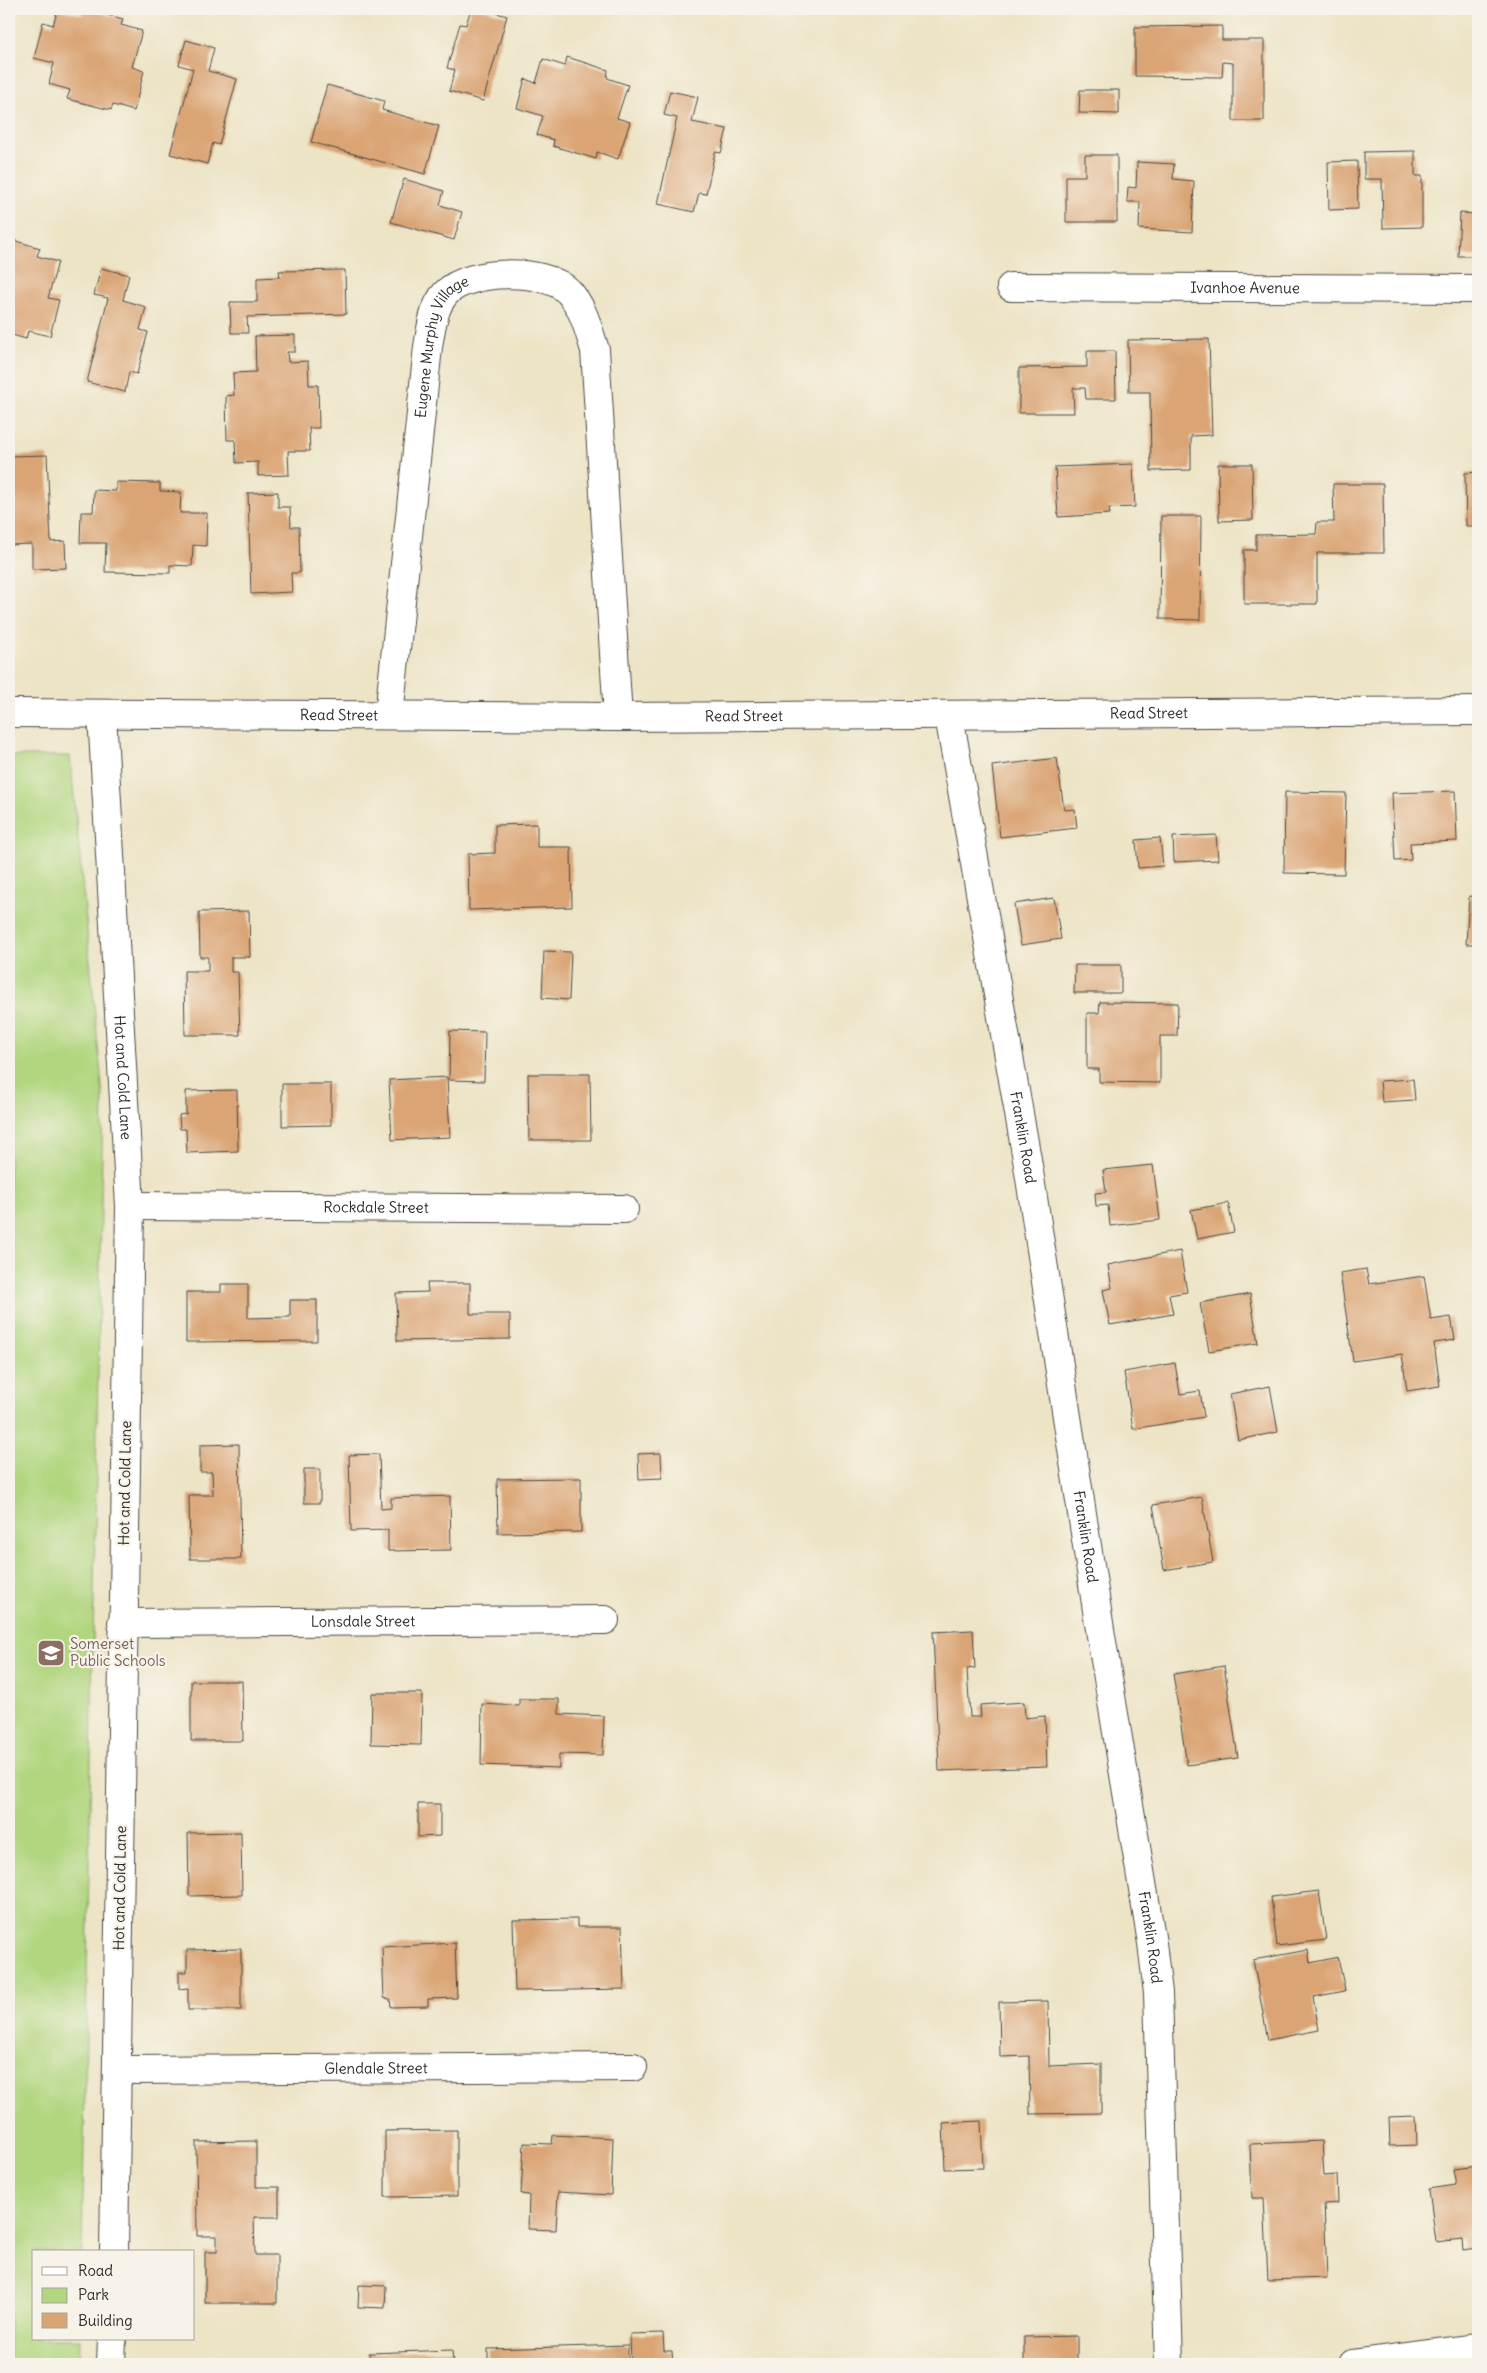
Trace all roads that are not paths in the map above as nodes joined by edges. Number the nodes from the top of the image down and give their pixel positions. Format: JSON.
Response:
{"nodes":[{"id":1,"x":1012,"y":287,"type":"dead end"},
{"id":2,"x":1478,"y":289,"type":"edge"},
{"id":3,"x":1478,"y":711,"type":"edge"},
{"id":4,"x":9,"y":714,"type":"edge"},
{"id":5,"x":102,"y":714,"type":"junction"},
{"id":6,"x":389,"y":715,"type":"junction"},
{"id":7,"x":949,"y":716,"type":"junction"},
{"id":8,"x":618,"y":717,"type":"junction"},
{"id":9,"x":130,"y":1206,"type":"junction"},
{"id":10,"x":624,"y":1209,"type":"dead end"},
{"id":11,"x":605,"y":1620,"type":"dead end"},
{"id":12,"x":122,"y":1623,"type":"junction"},
{"id":13,"x":633,"y":2067,"type":"dead end"},
{"id":14,"x":118,"y":2070,"type":"junction"},
{"id":15,"x":114,"y":2250,"type":"edge"},
{"id":16,"x":112,"y":2340,"type":"edge"},
{"id":17,"x":1478,"y":2348,"type":"edge"},
{"id":18,"x":111,"y":2364,"type":"edge"},
{"id":19,"x":1169,"y":2364,"type":"edge"},
{"id":20,"x":1353,"y":2364,"type":"edge"}],
"edges":[{"from":1,"to":2,"type":"street","name":"Ivanhoe Avenue"},
{"from":3,"to":7,"type":"street","name":"Read Street"},
{"from":4,"to":5,"type":"street","name":"Read Street"},
{"from":5,"to":6,"type":"street","name":"Read Street"},
{"from":5,"to":9,"type":"street","name":"Hot and Cold Lane"},
{"from":6,"to":8,"type":"street","name":"Read Street"},
{"from":6,"to":8,"type":"street","name":"Eugene Murphy Village"},
{"from":7,"to":8,"type":"street","name":"Read Street"},
{"from":7,"to":19,"type":"street","name":"Franklin Road"},
{"from":9,"to":10,"type":"street","name":"Rockdale Street"},
{"from":9,"to":12,"type":"street","name":"Hot and Cold Lane"},
{"from":11,"to":12,"type":"street","name":"Lonsdale Street"},
{"from":12,"to":14,"type":"street","name":"Hot and Cold Lane"},
{"from":13,"to":14,"type":"street","name":"Glendale Street"},
{"from":14,"to":15,"type":"street","name":"Hot and Cold Lane"},
{"from":16,"to":18,"type":"street"},
{"from":17,"to":20,"type":"street"}]}
